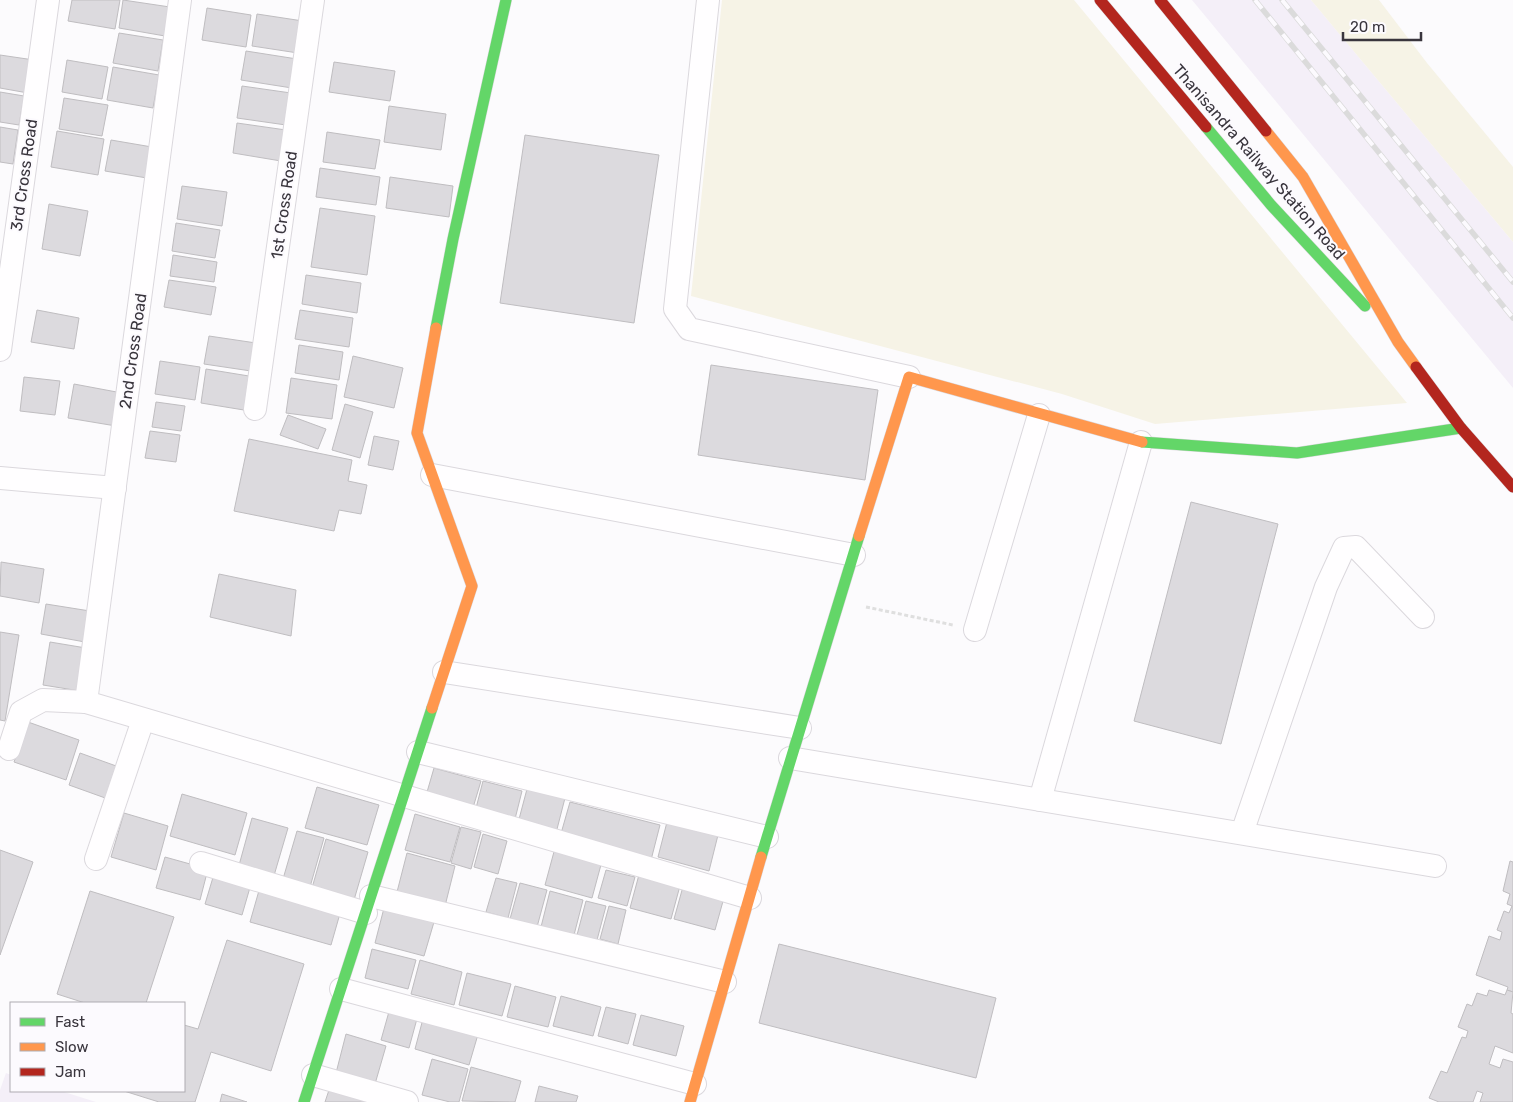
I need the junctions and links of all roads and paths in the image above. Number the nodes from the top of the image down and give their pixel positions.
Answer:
1 (48, 0) edge
2 (180, 0) edge
3 (313, 0) edge
4 (506, 0) edge
5 (708, 0) edge
6 (1100, 0) edge
7 (1160, 0) edge
8 (1398, 342) junction
9 (0, 350) edge
10 (909, 377) junction
11 (255, 409) dead end
12 (1038, 415) junction
13 (1462, 428) junction
14 (1141, 442) junction
15 (432, 474) junction
16 (0, 478) edge
17 (1513, 487) edge
18 (115, 488) junction
19 (854, 554) junction
20 (839, 602) junction
21 (1422, 617) dead end
22 (975, 630) joint
23 (444, 672) junction
24 (86, 702) junction
25 (143, 720) junction
26 (800, 728) junction
27 (9, 749) dead end
28 (418, 752) junction
29 (790, 758) junction
30 (403, 797) junction
31 (1040, 800) junction
32 (1242, 833) junction
33 (768, 837) junction
34 (96, 859) dead end
35 (201, 863) dead end
36 (1435, 866) dead end
37 (750, 898) junction
38 (368, 905) junction
39 (725, 982) junction
40 (341, 989) junction
41 (312, 1075) junction
42 (693, 1093) edge
43 (304, 1102) edge
44 (407, 1102) edge

1 - 9 street, 3rd Cross Road
2 - 18 street, 2nd Cross Road
3 - 11 street, 1st Cross Road
4 - 15 street
5 - 10 street
6 - 8 street, Thanisandra Railway Station Road
7 - 8 street, Thanisandra Railway Station Road
8 - 13 street, Thanisandra Railway Station Road
10 - 12 street
10 - 19 street
12 - 14 street
12 - 22 street
13 - 14 street
13 - 17 street, Thanisandra Railway Station Road
14 - 31 street
15 - 19 street
15 - 23 street
16 - 18 street
18 - 24 street, 2nd Cross Road
19 - 20 street
20 - 22 path
20 - 26 street
21 - 32 street
23 - 26 street
23 - 28 street
24 - 25 street
24 - 27 street
25 - 30 street
25 - 34 street
26 - 29 street
28 - 30 street
28 - 33 street
29 - 31 street
29 - 33 street
30 - 37 street
30 - 38 street
31 - 32 street
32 - 36 street
33 - 37 street
35 - 38 street
37 - 39 street
38 - 39 street
38 - 40 street
39 - 42 street
40 - 41 street
40 - 42 street
41 - 43 street
41 - 44 street

